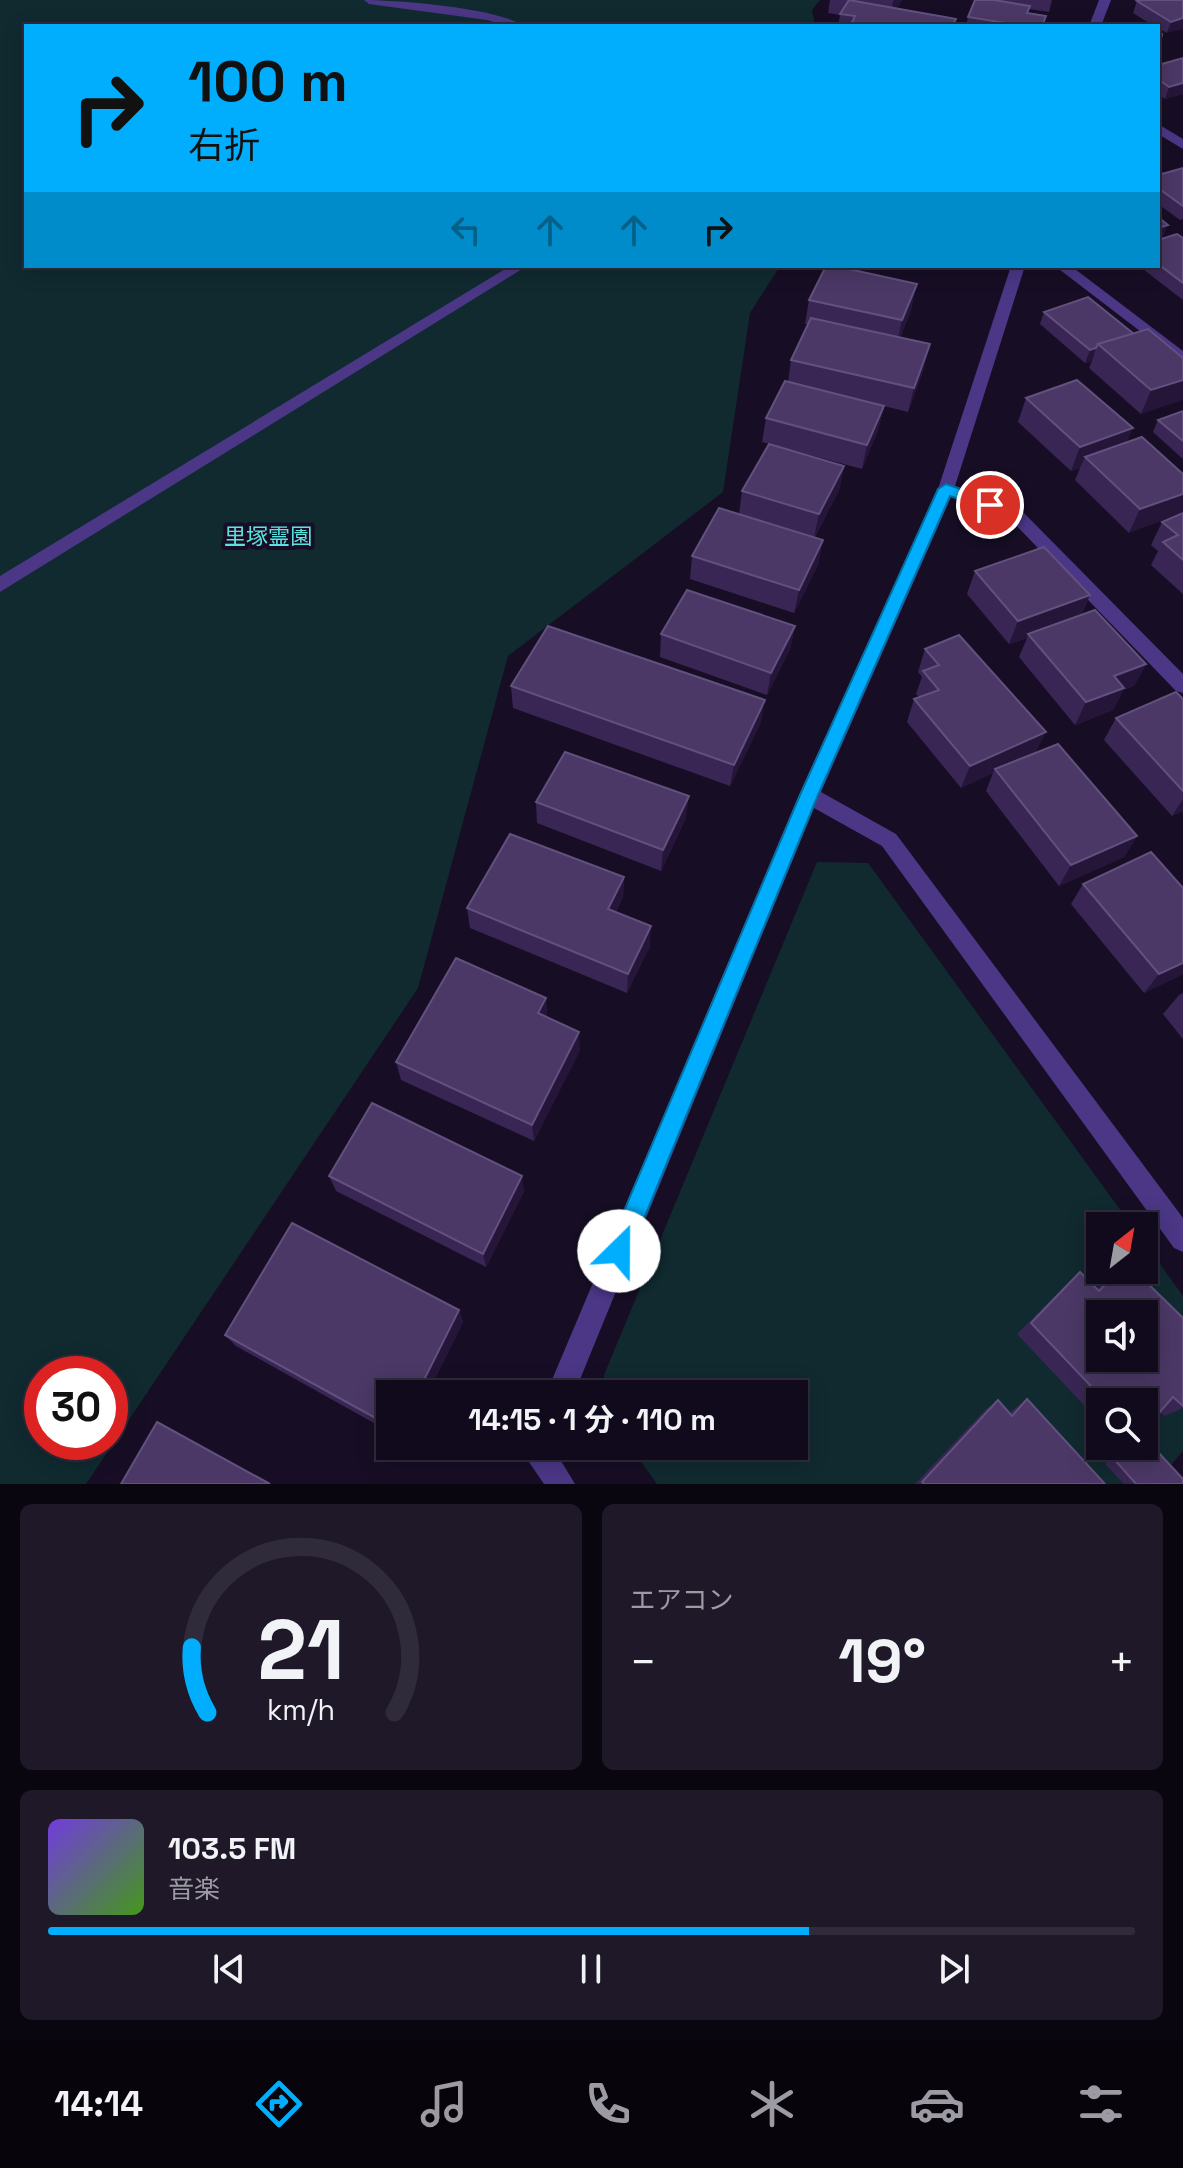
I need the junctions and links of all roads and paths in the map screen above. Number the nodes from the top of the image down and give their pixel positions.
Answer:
1 (366, 0) edge
2 (1105, 0) edge
3 (511, 24) edge
4 (1096, 24) edge
5 (1160, 129) edge
6 (1183, 145) edge
7 (517, 268) edge
8 (1017, 268) edge
9 (1065, 268) edge
10 (1183, 359) edge
11 (946, 489) junction
12 (0, 585) edge
13 (1183, 686) edge
14 (809, 795) junction
15 (1183, 1239) edge
16 (566, 1380) edge
17 (545, 1460) edge
18 (561, 1484) edge

1 - 3 street
2 - 4 street
5 - 6 street
7 - 12 street
8 - 11 street
9 - 10 street
11 - 13 street
11 - 14 street
14 - 15 street
14 - 16 street
17 - 18 street

